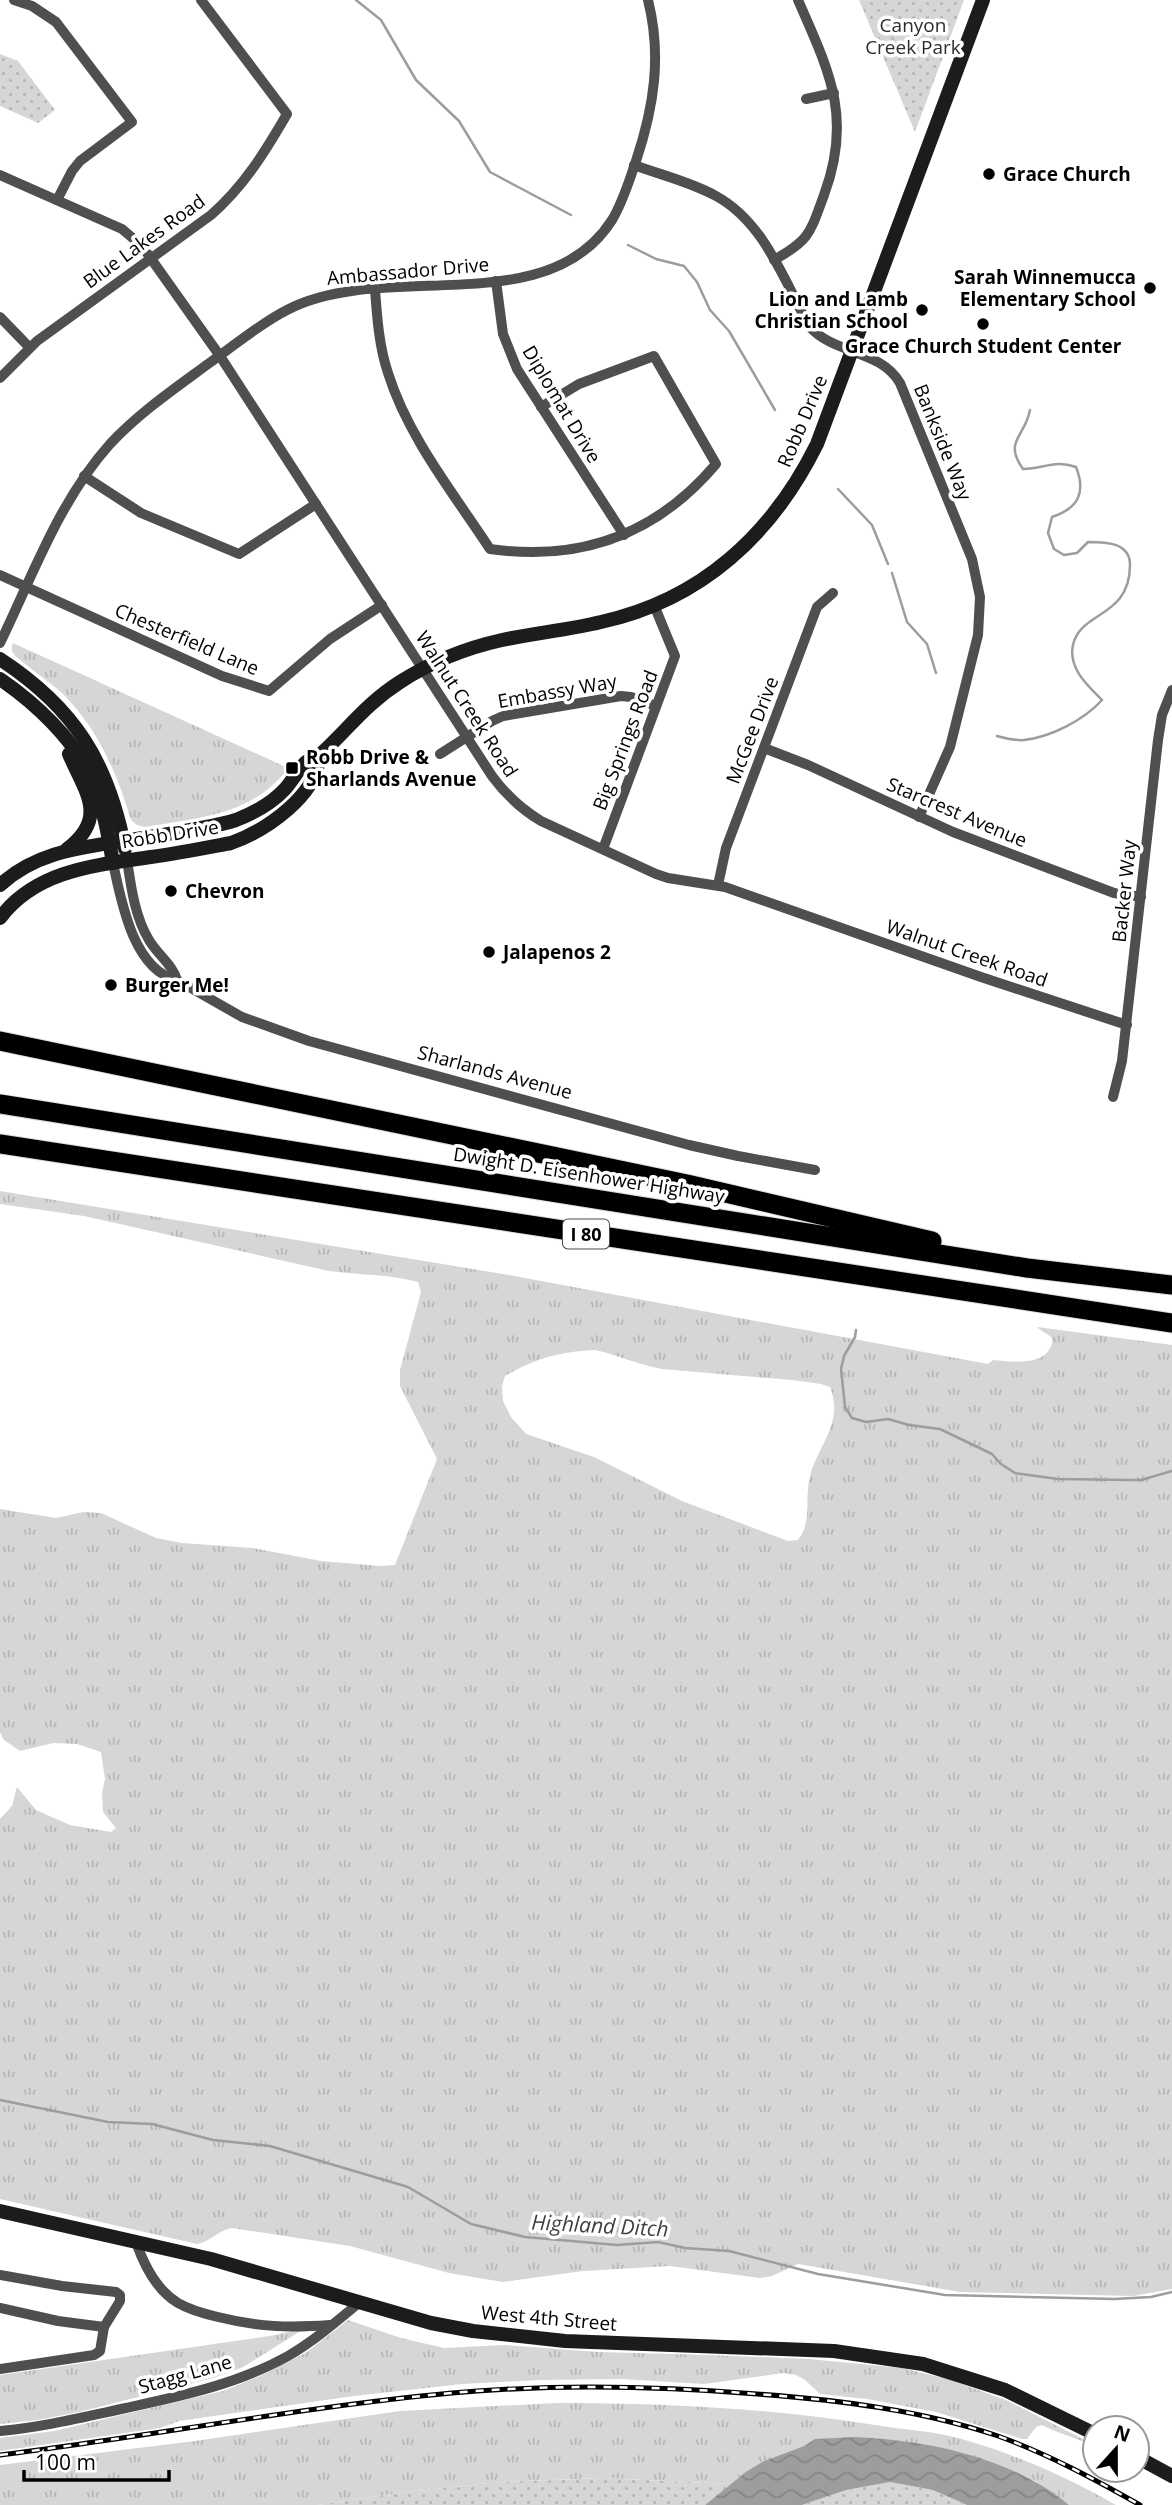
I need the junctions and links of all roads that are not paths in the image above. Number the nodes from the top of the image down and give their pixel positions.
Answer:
1 (14, 0) edge
2 (201, 0) edge
3 (648, 0) edge
4 (798, 0) edge
5 (984, 0) edge
6 (834, 93) junction
7 (806, 99) dead end
8 (634, 166) junction
9 (0, 174) edge
10 (57, 200) junction
11 (151, 258) junction
12 (774, 260) junction
13 (496, 281) junction
14 (375, 289) junction
15 (0, 317) edge
16 (29, 347) junction
17 (852, 351) junction
18 (220, 356) junction
19 (0, 378) edge
20 (541, 407) junction
21 (84, 476) junction
22 (316, 504) junction
23 (624, 535) junction
24 (0, 575) edge
25 (27, 587) junction
26 (833, 593) dead end
27 (382, 605) junction
28 (654, 606) junction
29 (0, 643) edge
30 (0, 659) edge
31 (423, 669) junction
32 (0, 678) edge
33 (1172, 690) edge
34 (656, 706) junction
35 (60, 733) junction
36 (467, 736) junction
37 (764, 748) junction
38 (440, 754) dead end
39 (319, 755) junction
40 (919, 817) junction
41 (116, 842) junction
42 (603, 849) junction
43 (65, 850) junction
44 (120, 862) junction
45 (0, 885) edge
46 (718, 885) junction
47 (1141, 897) junction
48 (0, 918) edge
49 (1127, 1025) junction
50 (0, 1029) edge
51 (0, 1041) edge
52 (49, 1051) junction
53 (1113, 1097) dead end
54 (0, 1104) edge
55 (0, 1144) edge
56 (815, 1170) dead end
57 (1027, 1268) junction
58 (1172, 1285) edge
59 (1172, 1322) edge
60 (0, 2211) edge
61 (136, 2242) junction
62 (0, 2275) edge
63 (360, 2302) junction
64 (0, 2308) edge
65 (332, 2325) junction
66 (104, 2327) junction
67 (0, 2370) edge
68 (1081, 2427) edge
69 (0, 2431) edge
70 (1151, 2465) edge
71 (1172, 2476) edge

1 - 10 street
2 - 11 street, Blue Lakes Road
3 - 8 street, Ambassador Drive
4 - 6 street
5 - 17 main road, Robb Drive
6 - 7 street
6 - 12 street
8 - 12 street, Bankside Way
8 - 13 street, Ambassador Drive
9 - 10 street, Walnut Creek Road
10 - 11 street, Walnut Creek Road
11 - 16 street, Blue Lakes Road
11 - 18 street, Walnut Creek Road
12 - 17 street, Bankside Way
13 - 14 street, Ambassador Drive
13 - 20 street, Diplomat Drive
14 - 18 street, Ambassador Drive
14 - 23 street
15 - 16 street
16 - 19 street, Blue Lakes Road
17 - 28 main road, Robb Drive
17 - 40 street, Bankside Way
18 - 21 street, Ambassador Drive
18 - 22 street, Walnut Creek Road
20 - 23 street, Diplomat Drive
20 - 23 street
21 - 22 street
21 - 25 street, Ambassador Drive
22 - 27 street, Walnut Creek Road
24 - 25 street, Chesterfield Lane
25 - 27 street, Chesterfield Lane
25 - 29 street, Ambassador Drive
26 - 37 street, McGee Drive
27 - 31 street, Walnut Creek Road
28 - 31 main road, Robb Drive
28 - 34 street, Big Springs Road
30 - 41 main road, Sharlands Avenue
31 - 36 street, Walnut Creek Road
31 - 39 main road, Robb Drive
32 - 35 main road, Sharlands Avenue
33 - 47 street, Backer Way
34 - 36 street, Embassy Way
34 - 42 street, Big Springs Road
35 - 41 main road, Sharlands Avenue
35 - 43 main road
36 - 38 street, Embassy Way
36 - 42 street, Walnut Creek Road
37 - 40 street, Starcrest Avenue
37 - 46 street, McGee Drive
39 - 41 main road, Robb Drive
39 - 44 main road, Robb Drive
40 - 47 street, Starcrest Avenue
41 - 43 main road, Robb Drive
41 - 44 main road, Sharlands Avenue
42 - 46 street, Walnut Creek Road
43 - 45 main road, Robb Drive
44 - 48 main road, Robb Drive
44 - 56 street, Sharlands Avenue
46 - 49 street, Walnut Creek Road
47 - 49 street, Backer Way
49 - 53 street, Backer Way
50 - 52 highway
51 - 52 highway
52 - 57 highway
54 - 57 highway, Dwight D. Eisenhower Highway / I 80
55 - 59 highway, I 80
57 - 58 highway, Dwight D. Eisenhower Highway / I 80
60 - 61 main road, West 4th Street
61 - 63 main road, West 4th Street
61 - 65 street
62 - 66 street
63 - 65 street, Stagg Lane
63 - 68 main road, West 4th Street
64 - 66 street
65 - 69 street, Stagg Lane
66 - 67 street
70 - 71 main road

